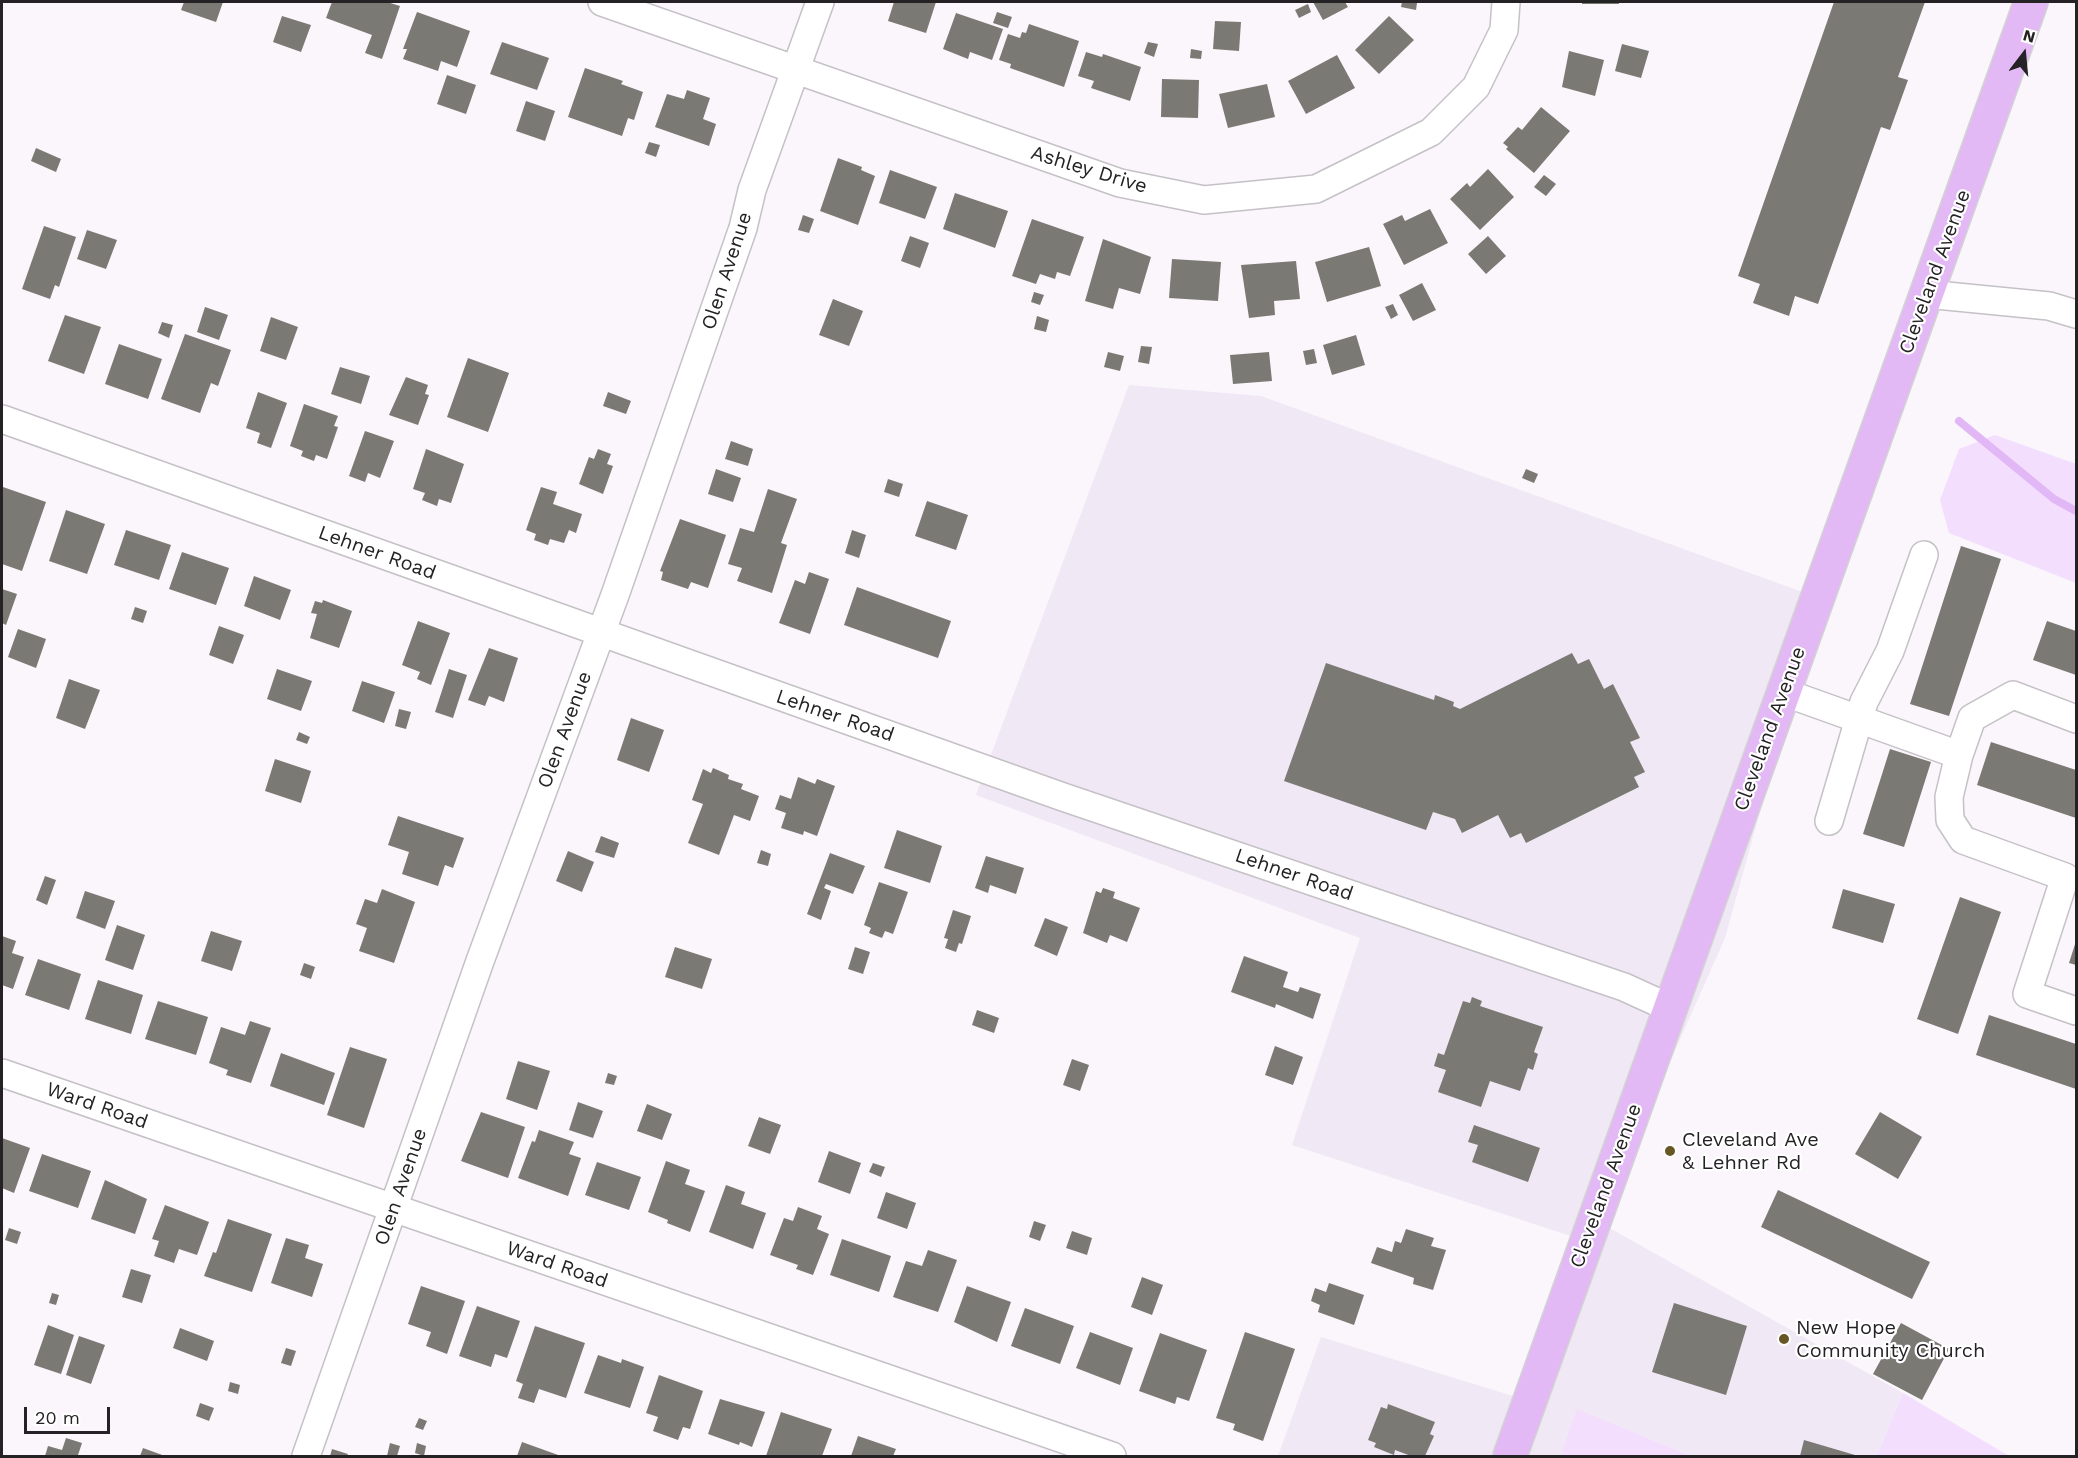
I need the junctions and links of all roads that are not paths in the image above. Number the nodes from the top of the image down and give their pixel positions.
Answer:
1 (602, 2) edge
2 (820, 2) edge
3 (1506, 2) edge
4 (2031, 2) edge
5 (796, 69) junction
6 (1926, 294) junction
7 (2076, 314) edge
8 (2, 419) edge
9 (1923, 555) dead end
10 (601, 633) junction
11 (1783, 692) junction
12 (1859, 719) junction
13 (2076, 719) edge
14 (1959, 755) junction
15 (1829, 820) dead end
16 (1670, 1008) junction
17 (2076, 1011) edge
18 (2, 1073) edge
19 (393, 1208) junction
20 (306, 1456) edge
21 (1112, 1456) edge
22 (1510, 1456) edge

1 - 5 street, Ashley Drive
2 - 5 street, Olen Avenue
3 - 5 street, Ashley Drive
4 - 6 main road, Cleveland Avenue
5 - 10 street, Olen Avenue
6 - 7 street
6 - 11 main road, Cleveland Avenue
8 - 10 street, Lehner Road
9 - 12 street
10 - 16 street, Lehner Road
10 - 19 street, Olen Avenue
11 - 12 street
11 - 16 main road, Cleveland Avenue
12 - 14 street
12 - 15 street
13 - 14 street
14 - 17 street
16 - 22 main road, Cleveland Avenue
18 - 19 street, Ward Road
19 - 20 street, Olen Avenue
19 - 21 street, Ward Road

